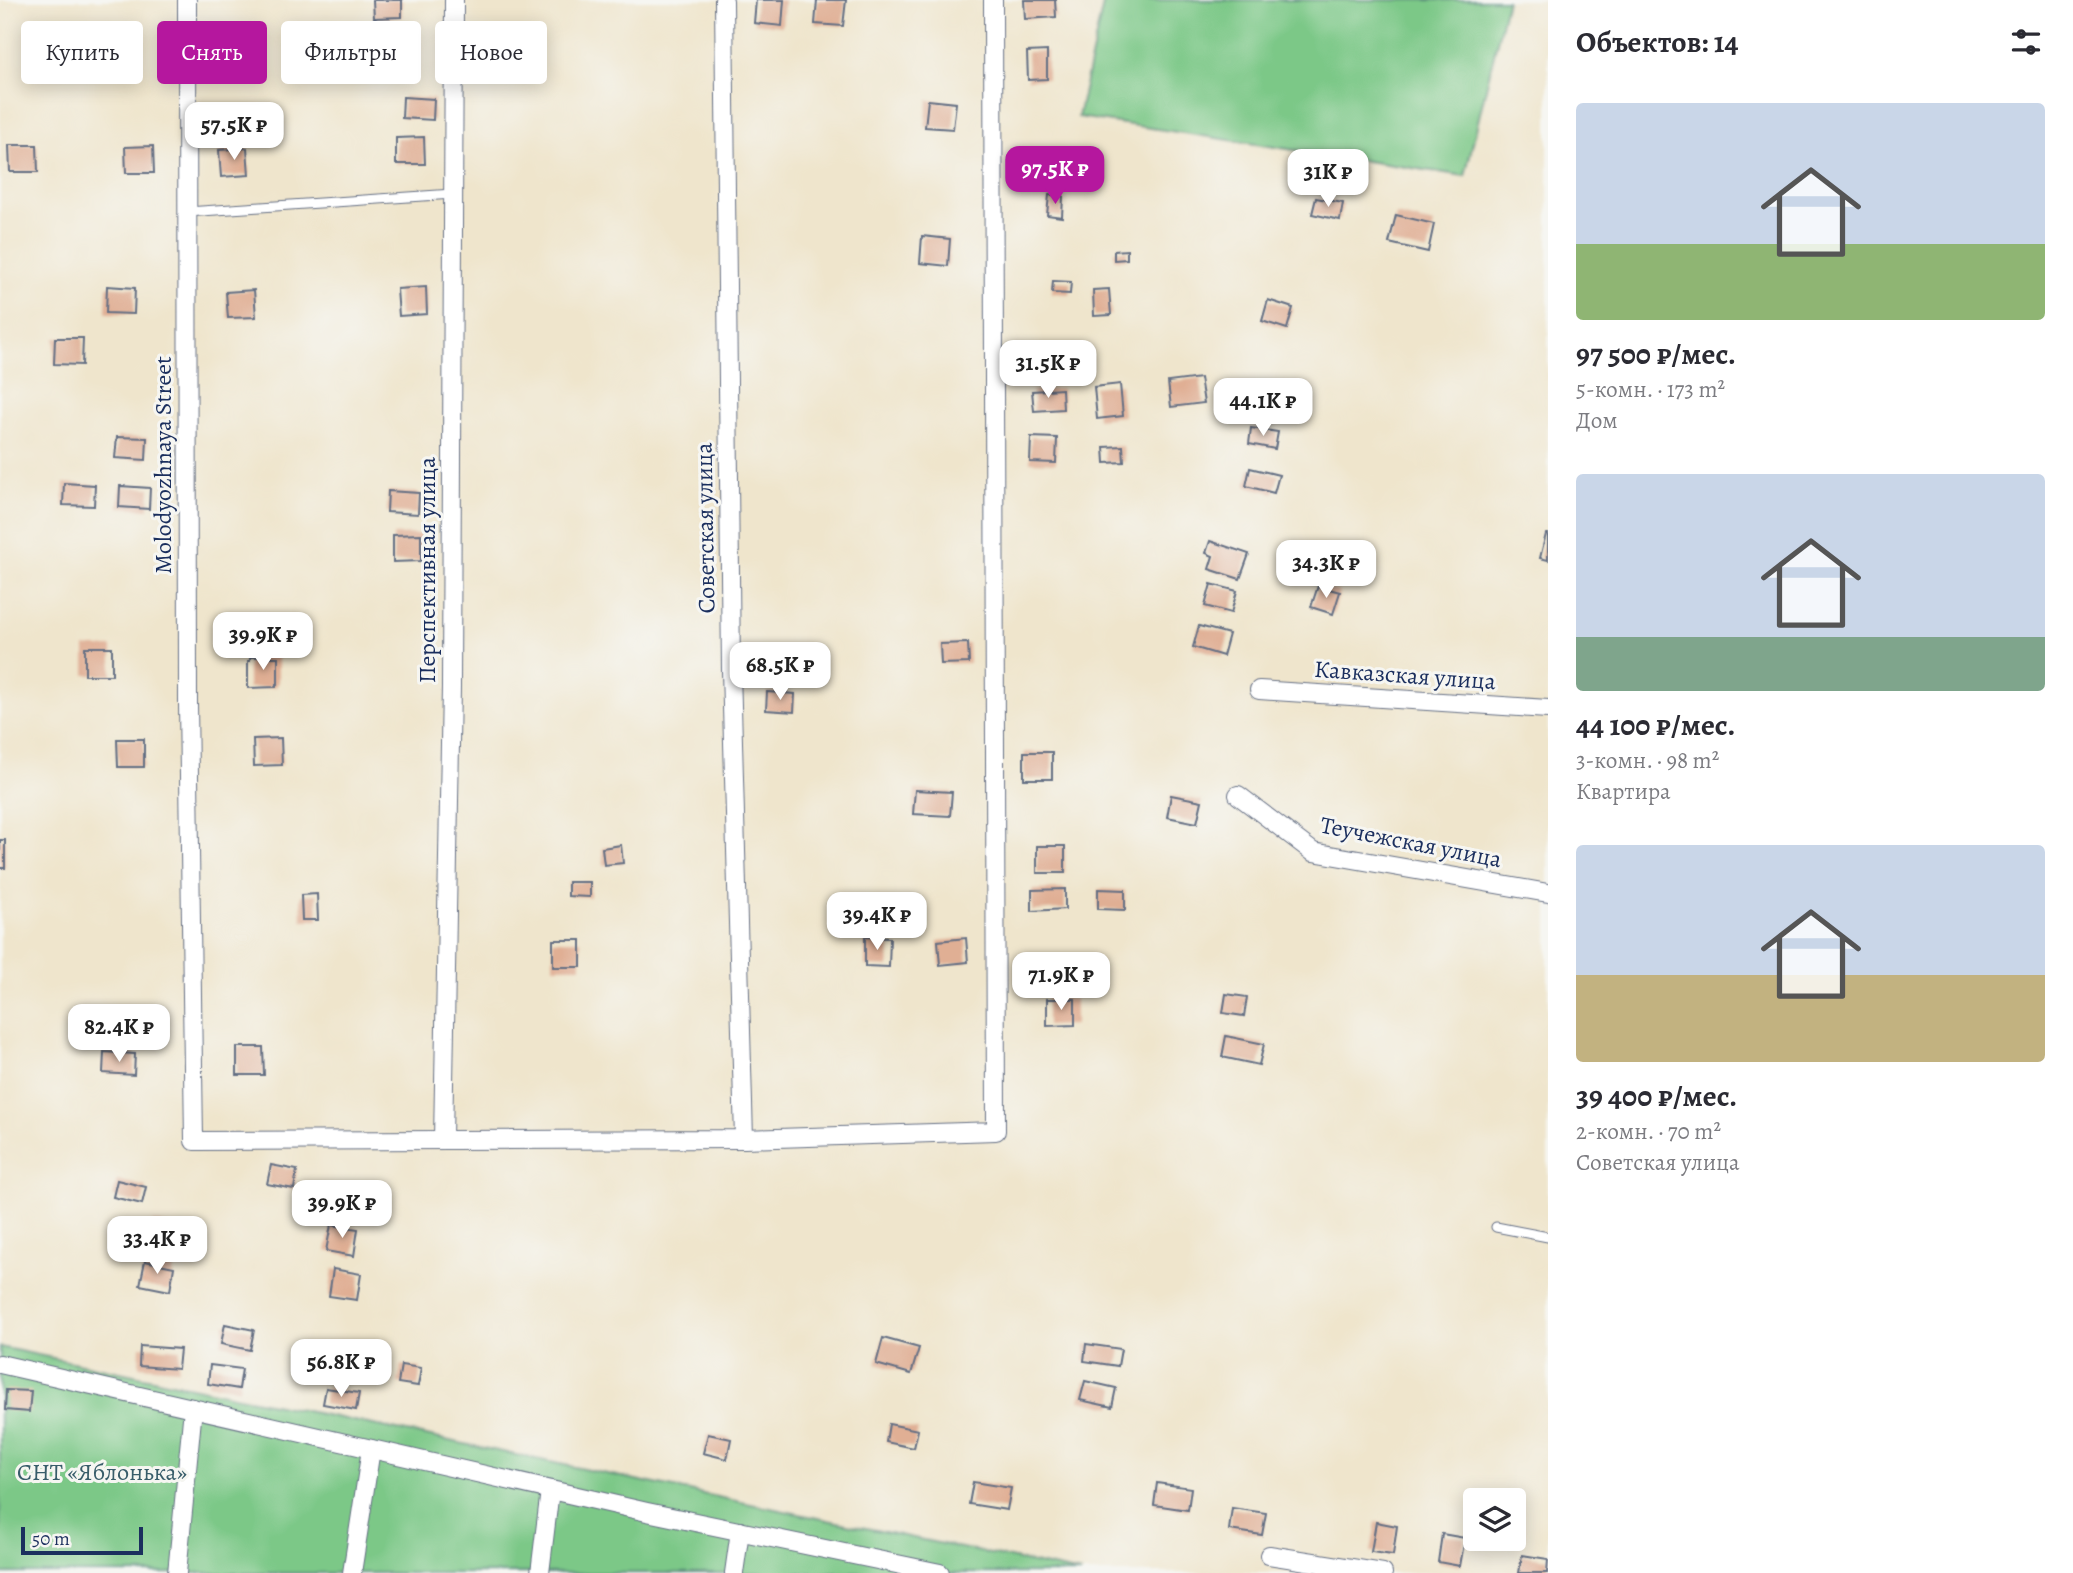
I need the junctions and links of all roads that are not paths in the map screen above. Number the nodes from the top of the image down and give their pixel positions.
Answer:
1 (187, 0) edge
2 (454, 0) edge
3 (724, 0) edge
4 (993, 0) edge
5 (453, 194) junction
6 (187, 212) junction
7 (1259, 690) dead end
8 (1548, 709) edge
9 (1238, 795) dead end
10 (1548, 893) edge
11 (744, 1139) junction
12 (443, 1140) junction
13 (1496, 1227) dead end
14 (1548, 1237) edge
15 (0, 1364) edge
16 (193, 1408) junction
17 (370, 1448) junction
18 (550, 1490) junction
19 (740, 1531) junction
20 (1269, 1555) dead end
21 (932, 1572) edge
22 (177, 1573) edge
23 (352, 1573) edge
24 (540, 1573) edge
25 (734, 1573) edge
26 (1383, 1573) edge

1 - 6 street, Molodyozhnaya Street
2 - 5 street, Перспективная улица
3 - 11 street, Советская улица
4 - 11 street
5 - 6 lane
5 - 12 street, Перспективная улица
6 - 12 street, Molodyozhnaya Street
7 - 8 street, Кавказская улица
9 - 10 street, Теучежская улица
11 - 12 street
13 - 14 lane
15 - 16 street
16 - 17 street
16 - 22 street
17 - 18 street
17 - 23 street
18 - 19 street
18 - 24 street
19 - 21 street
19 - 25 street
20 - 26 street

